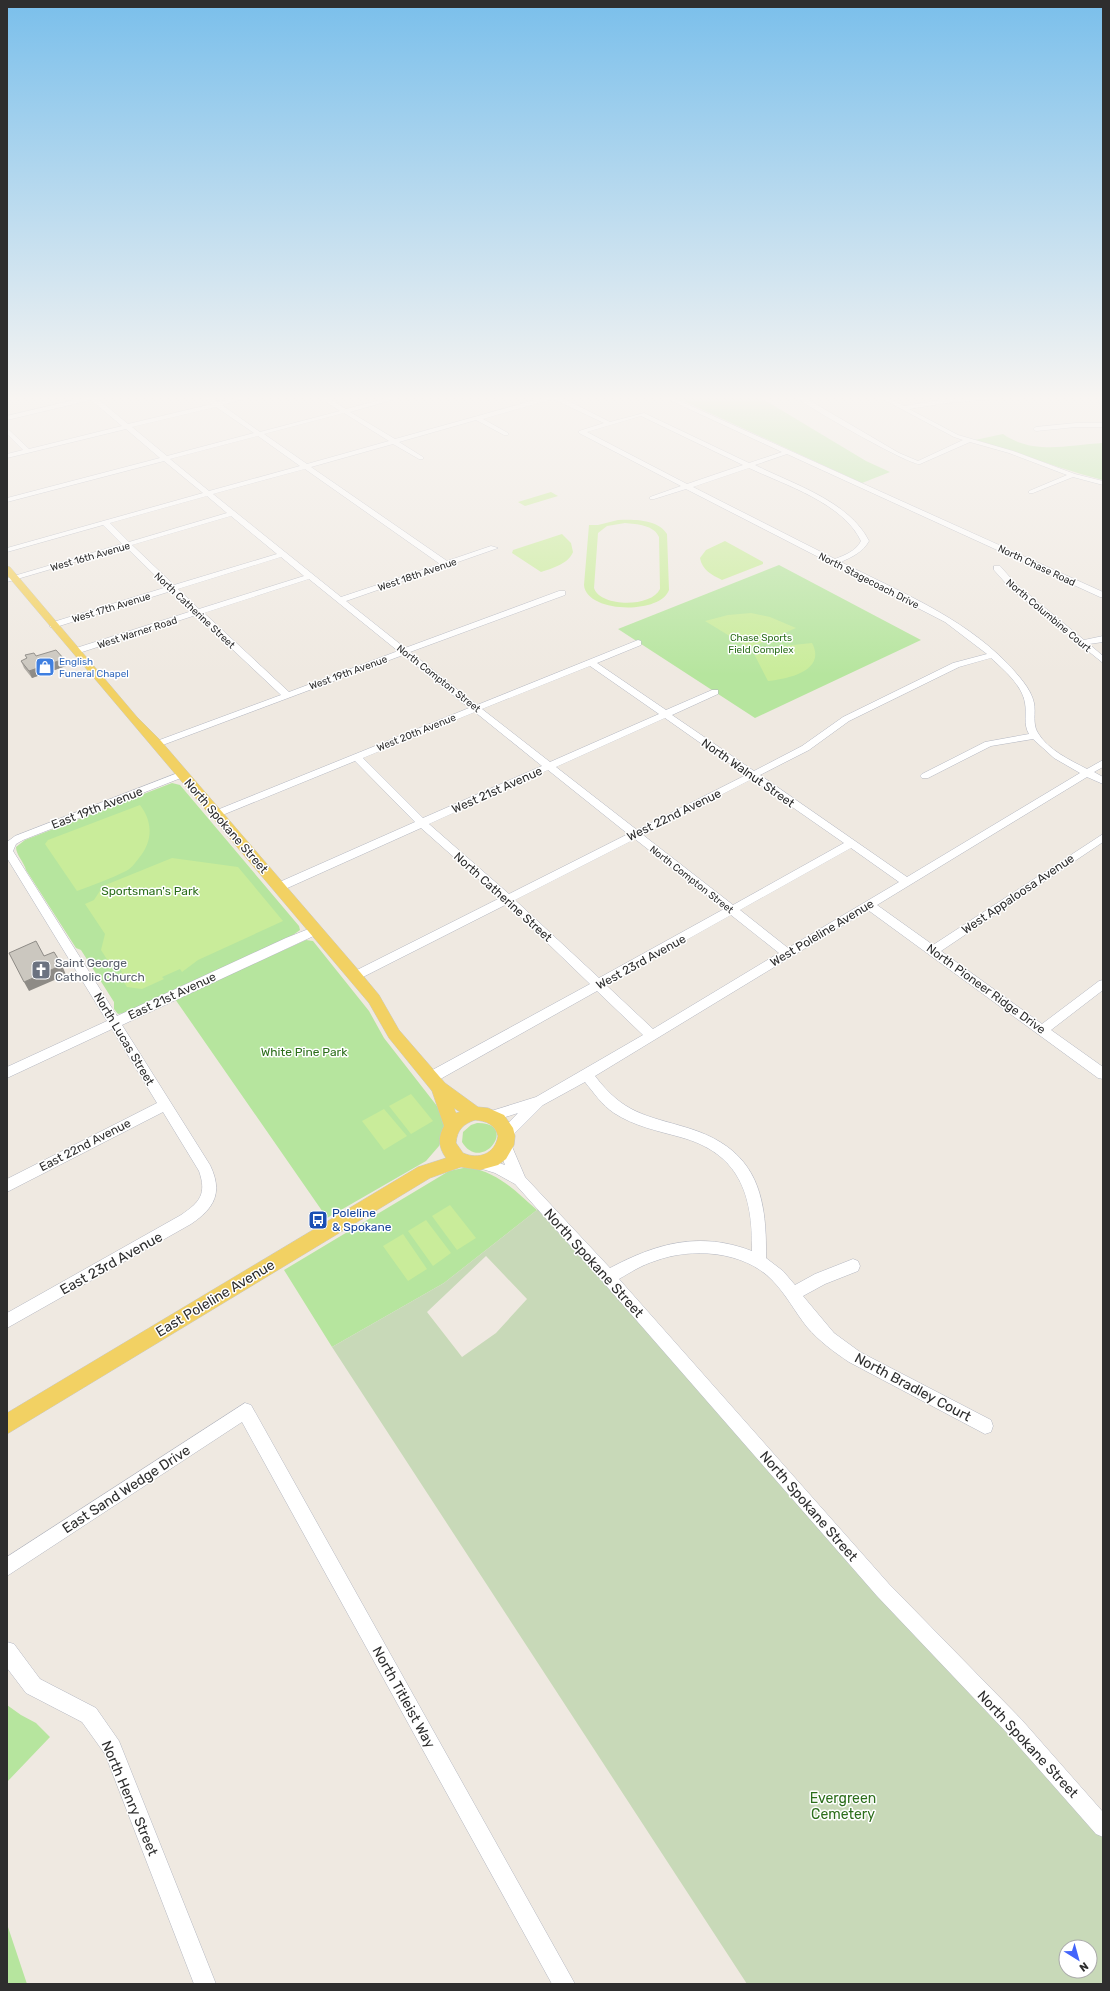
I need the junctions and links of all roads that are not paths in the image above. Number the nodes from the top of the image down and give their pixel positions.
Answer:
1 (49, 489) edge
2 (204, 489) edge
3 (224, 489) edge
4 (337, 489) edge
5 (679, 489) edge
6 (693, 489) edge
7 (798, 489) edge
8 (869, 489) edge
9 (1039, 489) edge
10 (1031, 492) dead end
11 (209, 493) junction
12 (652, 498) dead end
13 (7, 500) edge
14 (234, 513) junction
15 (105, 523) junction
16 (127, 545) junction
17 (494, 548) dead end
18 (7, 550) edge
19 (284, 554) junction
20 (835, 562) junction
21 (446, 564) junction
22 (997, 568) dead end
23 (10, 576) edge
24 (311, 576) junction
25 (172, 588) junction
26 (562, 593) dead end
27 (1103, 595) edge
28 (341, 600) junction
29 (198, 612) junction
30 (53, 625) junction
31 (1103, 640) edge
32 (638, 642) dead end
33 (1083, 643) junction
34 (76, 651) junction
35 (404, 651) junction
36 (992, 655) junction
37 (1103, 660) edge
38 (590, 662) junction
39 (714, 692) dead end
40 (287, 695) junction
41 (476, 708) junction
42 (665, 714) junction
43 (1034, 736) junction
44 (157, 744) junction
45 (356, 757) junction
46 (1103, 763) edge
47 (550, 766) junction
48 (1088, 773) junction
49 (183, 774) junction
50 (752, 776) junction
51 (925, 776) dead end
52 (1103, 781) edge
53 (216, 814) junction
54 (422, 823) junction
55 (634, 834) junction
56 (1103, 837) edge
57 (9, 842) edge
58 (850, 844) junction
59 (907, 882) junction
60 (279, 887) junction
61 (508, 899) junction
62 (869, 905) junction
63 (732, 910) junction
64 (316, 930) junction
65 (933, 951) junction
66 (788, 954) junction
67 (355, 976) junction
68 (1103, 984) edge
69 (598, 985) junction
70 (114, 1023) junction
71 (1043, 1030) junction
72 (652, 1036) junction
73 (7, 1072) edge
74 (1103, 1074) edge
75 (587, 1075) junction
76 (434, 1083) junction
77 (540, 1101) junction
78 (164, 1105) junction
79 (474, 1113) junction
80 (493, 1116) junction
81 (449, 1132) junction
82 (506, 1139) junction
83 (461, 1160) junction
84 (481, 1163) junction
85 (424, 1172) junction
86 (520, 1181) junction
87 (7, 1186) edge
88 (209, 1198) joint
89 (759, 1259) junction
90 (853, 1266) dead end
91 (608, 1277) junction
92 (793, 1294) junction
93 (7, 1321) edge
94 (245, 1411) joint
95 (7, 1424) edge
96 (985, 1426) dead end
97 (7, 1567) edge
98 (7, 1651) edge
99 (1103, 1826) edge
100 (205, 1984) edge
101 (564, 1984) edge

1 - 13 street
2 - 11 street, North Compton Street
3 - 11 street
4 - 21 street
5 - 12 street
6 - 20 street, North Stagecoach Drive
7 - 20 street
8 - 27 street, North Chase Road
9 - 10 street
11 - 14 street, North Compton Street
11 - 15 street
14 - 16 street, West 16th Avenue
14 - 19 street, North Compton Street
15 - 16 street, North Catherine Street
15 - 18 street
16 - 23 street, West 16th Avenue
16 - 25 street, North Catherine Street
17 - 21 street, West 18th Avenue
19 - 24 street, North Compton Street
19 - 25 street, West 17th Avenue
20 - 36 street, North Stagecoach Drive
21 - 28 street, West 18th Avenue
22 - 33 street, North Columbine Court
23 - 30 main road, North Spokane Street
24 - 28 street, North Compton Street
24 - 29 street, West Warner Road
25 - 29 street, North Catherine Street
25 - 30 street, West 17th Avenue
26 - 35 street, West 19th Avenue
28 - 35 street, North Compton Street
29 - 34 street, West Warner Road
29 - 40 street, North Catherine Street
30 - 34 main road, North Spokane Street
31 - 33 street
32 - 38 street, West 20th Avenue
33 - 37 street, North Columbine Court
34 - 44 main road, North Spokane Street
35 - 40 street, West 19th Avenue
35 - 41 street, North Compton Street
36 - 43 street, North Stagecoach Drive
36 - 50 street, West 22nd Avenue
38 - 41 street, West 20th Avenue
38 - 42 street, North Walnut Street
39 - 42 street, West 21st Avenue
40 - 44 street, West 19th Avenue
41 - 45 street, West 20th Avenue
41 - 47 street, North Compton Street
42 - 47 street, West 21st Avenue
42 - 50 street, North Walnut Street
43 - 48 street
43 - 51 street
44 - 49 main road, North Spokane Street
45 - 53 street, West 20th Avenue
45 - 54 street, North Catherine Street
46 - 48 street, West Poleline Avenue
47 - 54 street, West 21st Avenue
47 - 55 street, North Compton Street
48 - 52 street
48 - 59 street, West Poleline Avenue
49 - 53 main road, North Spokane Street
49 - 57 street, East 19th Avenue
50 - 55 street, West 22nd Avenue
50 - 58 street, North Walnut Street
53 - 60 main road, North Spokane Street
54 - 60 street, West 21st Avenue
54 - 61 street, North Catherine Street
55 - 61 street, West 22nd Avenue
55 - 63 street, North Compton Street
56 - 65 street, West Appaloosa Avenue
57 - 70 street, North Lucas Street
58 - 59 street, North Walnut Street
58 - 63 street, West 23rd Avenue
59 - 62 street, West Poleline Avenue
60 - 64 main road, North Spokane Street
61 - 67 street, West 22nd Avenue
61 - 69 street, North Catherine Street
62 - 65 street, North Pioneer Ridge Drive
62 - 66 street, West Poleline Avenue
63 - 66 street, North Compton Street
63 - 69 street, West 23rd Avenue
64 - 67 main road, North Spokane Street
64 - 70 street, East 21st Avenue
65 - 71 street, North Pioneer Ridge Drive
66 - 72 street, West Poleline Avenue
67 - 76 main road, North Spokane Street
68 - 71 street
69 - 72 street, North Catherine Street
69 - 76 street, West 23rd Avenue
70 - 73 street, East 21st Avenue
70 - 78 street, North Lucas Street
71 - 74 street, North Pioneer Ridge Drive
72 - 75 street, West Poleline Avenue
75 - 77 street, West Poleline Avenue
75 - 89 street
76 - 79 main road, North Spokane Street
76 - 81 main road, North Spokane Street
77 - 80 street, West Poleline Avenue
77 - 82 street, West Poleline Avenue
78 - 87 street, East 22nd Avenue
78 - 88 street, North Lucas Street
79 - 80 main road
79 - 81 main road
80 - 82 main road
81 - 83 main road
81 - 85 main road, East Poleline Avenue
82 - 84 main road
82 - 86 street, North Spokane Street
83 - 84 main road
83 - 85 main road, East Poleline Avenue
84 - 86 street, North Spokane Street
85 - 95 main road, East Poleline Avenue
86 - 91 street, North Spokane Street
88 - 93 street, East 23rd Avenue
89 - 91 street
89 - 92 street, North Bradley Court
90 - 92 street
91 - 99 street, North Spokane Street
92 - 96 street, North Bradley Court
94 - 97 street, East Sand Wedge Drive
94 - 101 street, North Titleist Way
98 - 100 street, North Henry Street

